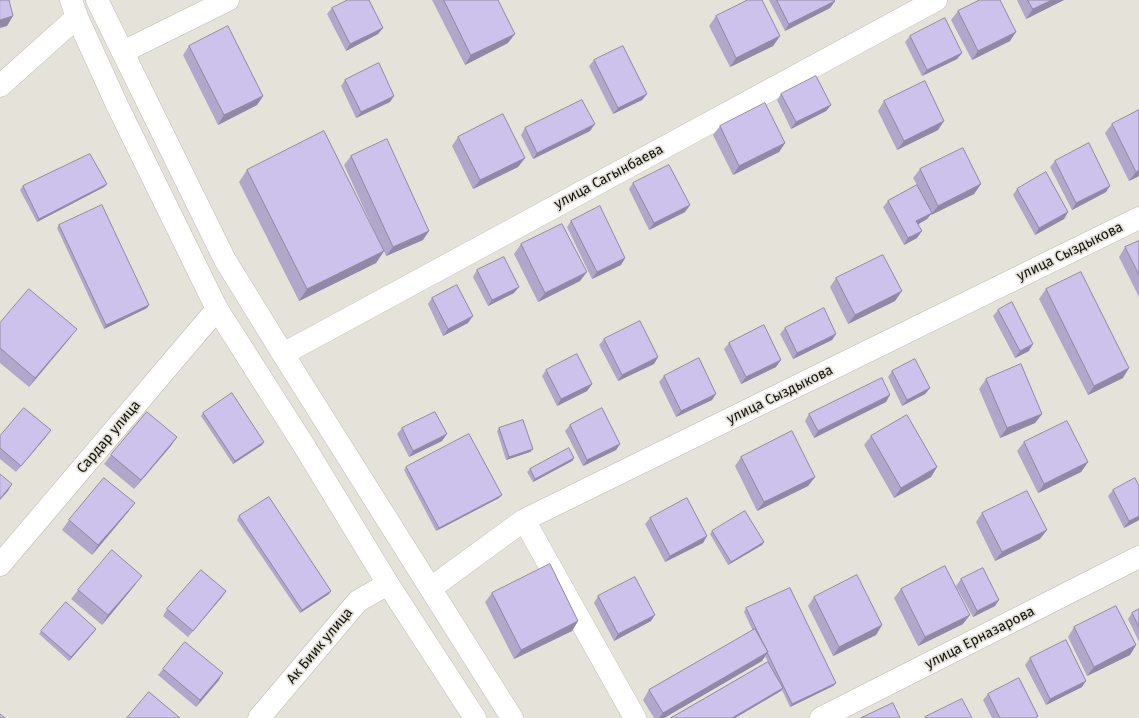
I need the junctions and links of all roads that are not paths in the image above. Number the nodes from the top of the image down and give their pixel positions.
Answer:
1 (98, 0) edge
2 (228, 0) edge
3 (936, 0) edge
4 (74, 8) edge
5 (123, 52) junction
6 (0, 86) edge
7 (1139, 218) edge
8 (217, 309) junction
9 (283, 354) junction
10 (524, 520) junction
11 (1139, 557) edge
12 (0, 565) edge
13 (388, 584) junction
14 (431, 588) junction
15 (259, 718) edge
16 (474, 718) edge
17 (512, 718) edge
18 (635, 718) edge
19 (821, 718) edge

1 - 5 main road
2 - 5 main road
3 - 9 main road, улица Сагынбаева
4 - 6 main road
4 - 8 main road
5 - 9 main road
7 - 10 main road, улица Сыздыкова
8 - 12 main road, Сардар улица
8 - 13 main road
9 - 14 main road
10 - 14 main road, улица Сыздыкова
10 - 18 main road
11 - 19 main road, улица Ерназарова
13 - 15 main road, Ак Биик улица
13 - 16 main road
14 - 17 main road

